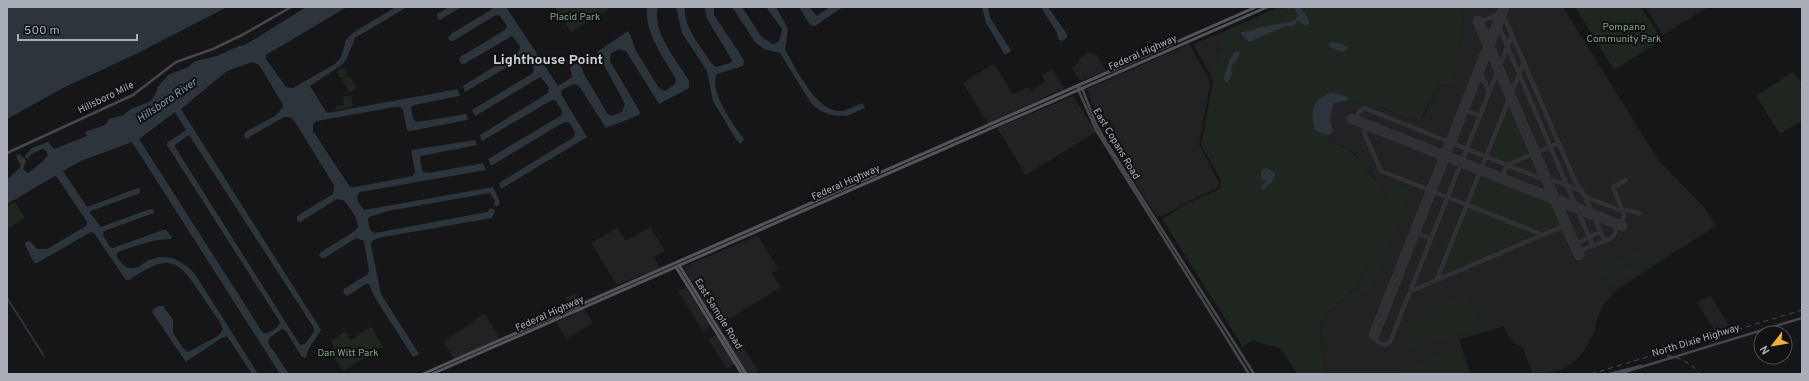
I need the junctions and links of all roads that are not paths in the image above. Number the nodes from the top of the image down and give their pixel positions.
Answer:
1 (291, 7) edge
2 (1256, 7) edge
3 (1267, 7) edge
4 (1235, 16) junction
5 (1227, 20) junction
6 (1232, 23) junction
7 (1214, 30) junction
8 (1131, 62) junction
9 (1125, 64) junction
10 (1127, 68) junction
11 (1118, 72) junction
12 (1080, 84) junction
13 (1083, 88) junction
14 (1078, 90) junction
15 (1091, 120) junction
16 (996, 121) junction
17 (988, 125) junction
18 (1097, 126) junction
19 (992, 127) junction
20 (983, 132) junction
21 (933, 151) junction
22 (7, 153) edge
23 (911, 159) junction
24 (906, 165) junction
25 (1125, 174) junction
26 (838, 191) junction
27 (828, 195) junction
28 (831, 199) junction
29 (822, 202) junction
30 (723, 241) junction
31 (717, 249) junction
32 (675, 263) junction
33 (677, 267) junction
34 (639, 279) junction
35 (633, 282) junction
36 (636, 285) junction
37 (628, 288) junction
38 (1802, 318) edge
39 (522, 332) junction
40 (485, 347) junction
41 (478, 350) junction
42 (482, 352) junction
43 (475, 355) junction
44 (1641, 366) junction
45 (441, 368) junction
46 (423, 374) edge
47 (433, 374) edge
48 (742, 374) edge
49 (746, 374) edge
50 (1249, 374) edge
51 (1254, 374) edge
52 (1609, 374) edge
53 (1618, 374) edge

1 - 22 main road, Hillsboro Mile
2 - 4 main road, Federal Highway
3 - 6 main road, Federal Highway
4 - 5 main road, Federal Highway
4 - 6 main road
5 - 7 main road
5 - 8 main road, Federal Highway
6 - 7 main road, Federal Highway
7 - 10 main road, Federal Highway
8 - 9 main road, Federal Highway
8 - 10 main road
9 - 11 main road
9 - 12 main road, Federal Highway
10 - 11 main road, Federal Highway
11 - 13 main road, Federal Highway
12 - 13 main road, East Copans Road
12 - 14 main road
12 - 16 main road, Federal Highway
13 - 14 main road, Federal Highway
13 - 18 main road, East Copans Road
14 - 15 main road, East Copans Road
14 - 19 main road, Federal Highway
15 - 18 main road
15 - 25 main road, East Copans Road
16 - 17 main road, Federal Highway
16 - 19 main road
17 - 20 main road
17 - 21 main road, Federal Highway
18 - 25 main road, East Copans Road
19 - 20 main road, Federal Highway
20 - 21 main road, Federal Highway
21 - 23 main road, Federal Highway
21 - 24 main road, Federal Highway
23 - 24 main road
23 - 26 main road, Federal Highway
24 - 28 main road, Federal Highway
25 - 50 main road, East Copans Road
25 - 51 main road, East Copans Road
26 - 27 main road, Federal Highway
26 - 28 main road
27 - 29 main road
27 - 30 main road, Federal Highway
28 - 29 main road, Federal Highway
29 - 31 main road, Federal Highway
30 - 31 main road
30 - 32 main road, Federal Highway
31 - 33 main road, Federal Highway
32 - 33 main road, East Sample Road
32 - 34 main road, Federal Highway
33 - 36 main road, Federal Highway
33 - 48 main road, East Sample Road
33 - 49 main road, East Sample Road
34 - 35 main road, Federal Highway
34 - 36 main road
35 - 37 main road
35 - 39 main road, Federal Highway
36 - 37 main road, Federal Highway
37 - 39 main road, Federal Highway
38 - 44 main road, North Dixie Highway
39 - 40 main road, Federal Highway
39 - 42 main road, Federal Highway
40 - 41 main road, Federal Highway
40 - 42 main road
41 - 43 main road
41 - 45 main road, Federal Highway
42 - 43 main road, Federal Highway
43 - 45 main road, Federal Highway
44 - 52 main road, North Dixie Highway
44 - 53 main road, North Dixie Highway
45 - 46 main road, Federal Highway
45 - 47 main road, Federal Highway

